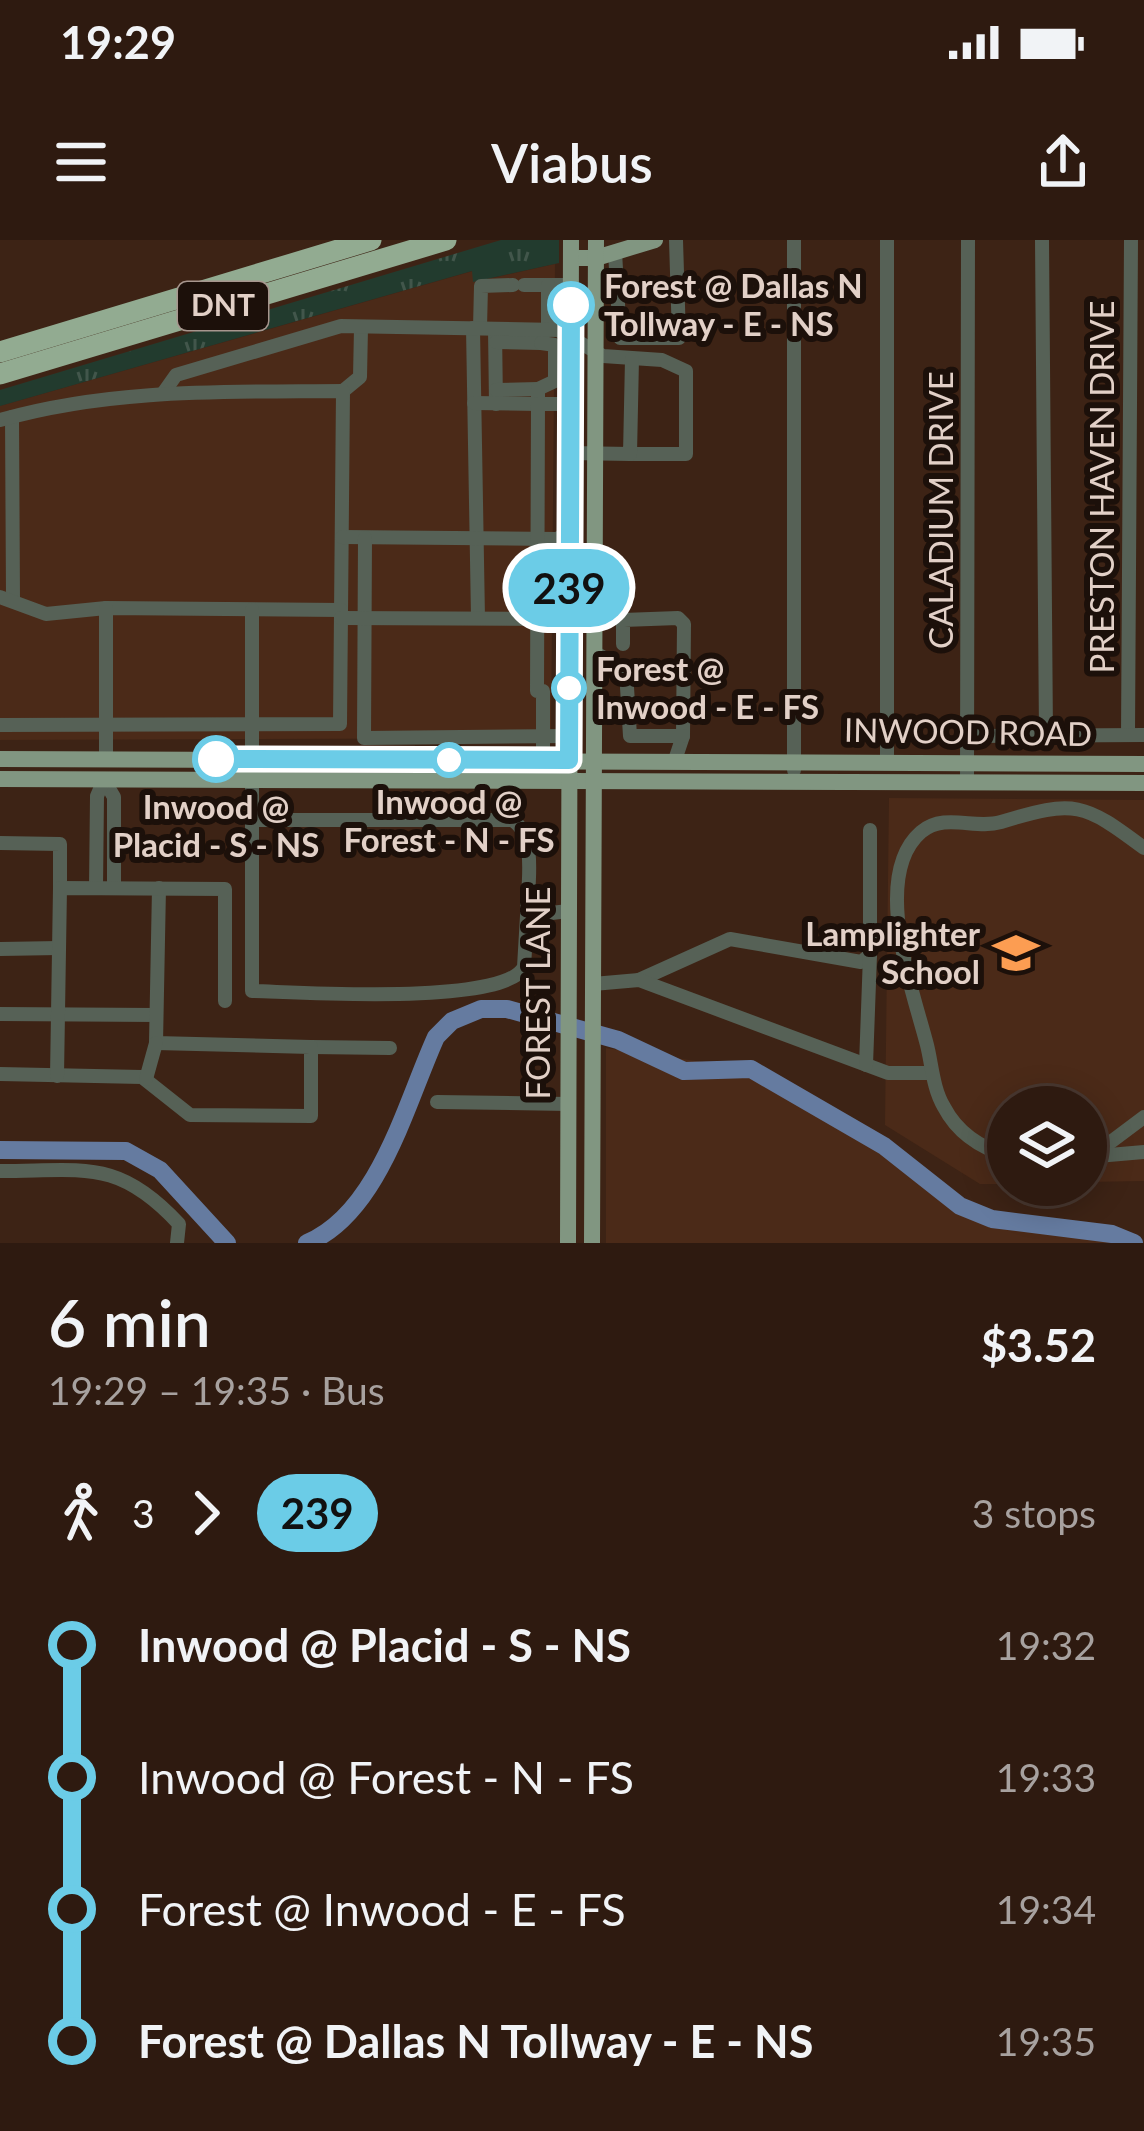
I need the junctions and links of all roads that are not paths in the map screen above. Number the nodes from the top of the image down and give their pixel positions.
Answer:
1 (371, 240) edge
2 (446, 240) edge
3 (656, 240) edge
4 (676, 240) edge
5 (794, 240) edge
6 (887, 240) edge
7 (968, 240) edge
8 (1042, 240) edge
9 (1131, 240) edge
10 (571, 249) edge
11 (596, 249) edge
12 (615, 252) junction
13 (548, 285) junction
14 (571, 285) junction
15 (571, 305) junction
16 (548, 306) junction
17 (362, 328) junction
18 (486, 332) junction
19 (543, 334) junction
20 (620, 338) junction
21 (571, 341) junction
22 (595, 344) junction
23 (0, 352) edge
24 (632, 358) junction
25 (0, 374) edge
26 (343, 391) junction
27 (164, 392) junction
28 (538, 396) junction
29 (496, 397) junction
30 (474, 404) junction
31 (570, 404) junction
32 (6, 418) edge
33 (571, 453) junction
34 (595, 454) junction
35 (630, 454) junction
36 (570, 532) junction
37 (595, 532) junction
38 (342, 537) junction
39 (365, 538) junction
40 (476, 538) junction
41 (538, 538) junction
42 (569, 587) junction
43 (7, 598) edge
44 (106, 608) junction
45 (594, 608) junction
46 (252, 610) junction
47 (341, 614) junction
48 (365, 618) junction
49 (478, 618) junction
50 (537, 619) junction
51 (569, 619) junction
52 (623, 620) junction
53 (623, 644) dead end
54 (594, 652) junction
55 (543, 691) junction
56 (569, 691) junction
57 (0, 724) edge
58 (106, 724) junction
59 (252, 724) junction
60 (1046, 735) junction
61 (1136, 735) edge
62 (488, 736) junction
63 (543, 736) junction
64 (569, 736) junction
65 (683, 736) junction
66 (967, 736) junction
67 (433, 737) junction
68 (364, 738) junction
69 (0, 759) edge
70 (106, 759) junction
71 (252, 759) junction
72 (364, 759) junction
73 (593, 759) junction
74 (433, 760) junction
75 (488, 760) junction
76 (543, 760) junction
77 (569, 760) junction
78 (675, 760) junction
79 (794, 761) junction
80 (887, 761) junction
81 (1144, 764) edge
82 (967, 771) junction
83 (0, 779) edge
84 (104, 780) junction
85 (252, 780) junction
86 (433, 781) junction
87 (593, 781) junction
88 (794, 781) junction
89 (570, 782) junction
90 (1144, 783) edge
91 (252, 820) junction
92 (870, 830) dead end
93 (0, 844) edge
94 (1144, 848) edge
95 (59, 888) junction
96 (96, 888) junction
97 (114, 888) junction
98 (159, 888) junction
99 (568, 911) junction
100 (534, 915) junction
101 (59, 948) junction
102 (0, 949) edge
103 (871, 955) junction
104 (639, 980) junction
105 (593, 985) junction
106 (225, 1000) dead end
107 (0, 1014) edge
108 (57, 1015) junction
109 (156, 1015) junction
110 (156, 1043) junction
111 (310, 1047) junction
112 (390, 1048) dead end
113 (866, 1065) junction
114 (932, 1073) junction
115 (0, 1075) edge
116 (56, 1076) junction
117 (146, 1079) junction
118 (437, 1102) dead end
119 (568, 1104) junction
120 (1144, 1117) edge
121 (1107, 1144) edge
122 (987, 1147) edge
123 (1144, 1152) edge
124 (1107, 1154) edge
125 (0, 1171) edge
126 (177, 1243) edge
127 (568, 1243) edge
128 (592, 1243) edge

1 - 23 highway, DNT
2 - 25 highway, DNT
3 - 12 main road
4 - 20 street
5 - 79 street
6 - 80 street
7 - 66 street, CALADIUM DRIVE
8 - 60 street
9 - 61 street, PRESTON HAVEN DRIVE
10 - 11 main road
10 - 14 main road, FOREST LANE
11 - 12 main road
11 - 22 main road, FOREST LANE
12 - 20 street
13 - 14 street
13 - 16 street
13 - 18 street
14 - 15 main road, FOREST LANE
15 - 16 street
15 - 21 main road, FOREST LANE
16 - 19 street
17 - 18 street
17 - 26 street
17 - 27 street
18 - 19 street
18 - 29 street
18 - 30 street
19 - 21 street
19 - 28 street
20 - 22 street
21 - 22 street
21 - 31 main road, FOREST LANE
22 - 24 street
22 - 34 main road, FOREST LANE
24 - 35 street
24 - 35 street
26 - 27 street
26 - 38 street
27 - 32 street
28 - 29 street
28 - 31 street
28 - 41 street
29 - 30 street
30 - 40 street
31 - 33 main road, FOREST LANE
32 - 43 street
33 - 34 street
33 - 36 main road, FOREST LANE
34 - 35 street
34 - 37 main road, FOREST LANE
36 - 37 main road
36 - 41 street
36 - 42 main road, FOREST LANE
37 - 45 main road, FOREST LANE
38 - 39 street
38 - 47 street
39 - 40 street
39 - 48 street
40 - 41 street
40 - 49 street
41 - 50 street
42 - 51 main road, FOREST LANE
42 - 54 main road
43 - 44 street
44 - 46 street
44 - 58 street
45 - 52 street
45 - 54 main road, FOREST LANE
46 - 47 street
46 - 59 street
47 - 48 street
47 - 59 street
48 - 49 street
48 - 68 street
49 - 50 street
50 - 51 street
50 - 55 street
51 - 56 main road, FOREST LANE
52 - 53 street
52 - 65 street
54 - 65 street
54 - 73 main road, FOREST LANE
55 - 56 street
55 - 63 street
56 - 64 main road, FOREST LANE
57 - 58 street
58 - 59 street
58 - 70 street
59 - 71 street
60 - 61 street
60 - 66 street
62 - 63 street
62 - 67 street
62 - 75 street
63 - 64 street
63 - 76 street
64 - 77 main road, FOREST LANE
65 - 78 street
66 - 82 street, CALADIUM DRIVE
67 - 68 street
67 - 74 street
68 - 72 street
69 - 70 main road, INWOOD ROAD
70 - 71 main road, INWOOD ROAD
70 - 84 main road
71 - 72 main road, INWOOD ROAD
71 - 85 main road
72 - 74 main road, INWOOD ROAD
73 - 77 main road, INWOOD ROAD
73 - 78 main road, INWOOD ROAD
73 - 87 main road, FOREST LANE
74 - 75 main road, INWOOD ROAD
74 - 86 main road
75 - 76 main road, INWOOD ROAD
76 - 77 main road, INWOOD ROAD
77 - 89 main road, FOREST LANE
78 - 79 main road, INWOOD ROAD
79 - 80 main road, INWOOD ROAD
79 - 88 street
80 - 82 main road, INWOOD ROAD
81 - 82 main road, INWOOD ROAD
82 - 88 main road, INWOOD ROAD
82 - 90 main road, INWOOD ROAD
83 - 84 main road, INWOOD ROAD
84 - 85 main road, INWOOD ROAD
84 - 96 street
84 - 97 street
85 - 86 main road, INWOOD ROAD
85 - 91 street
86 - 89 main road, INWOOD ROAD
87 - 88 main road, INWOOD ROAD
87 - 89 main road, INWOOD ROAD
87 - 105 main road, FOREST LANE
89 - 99 main road, FOREST LANE
91 - 100 street
91 - 100 street
92 - 103 street
93 - 95 street
94 - 114 street
95 - 96 street
95 - 101 street
96 - 97 street
97 - 98 street
98 - 106 street
98 - 109 street
99 - 100 street
99 - 119 main road, FOREST LANE
101 - 102 street
101 - 108 street
103 - 104 street
103 - 113 street
104 - 105 street
104 - 113 street
105 - 128 main road, FOREST LANE
107 - 108 street
108 - 109 street
108 - 116 street
109 - 110 street
110 - 111 street
110 - 117 street
111 - 112 street
111 - 117 street
113 - 114 street
114 - 122 street
115 - 116 street
116 - 117 street
118 - 119 street
119 - 127 main road, FOREST LANE
120 - 121 street
123 - 124 street
125 - 126 street

